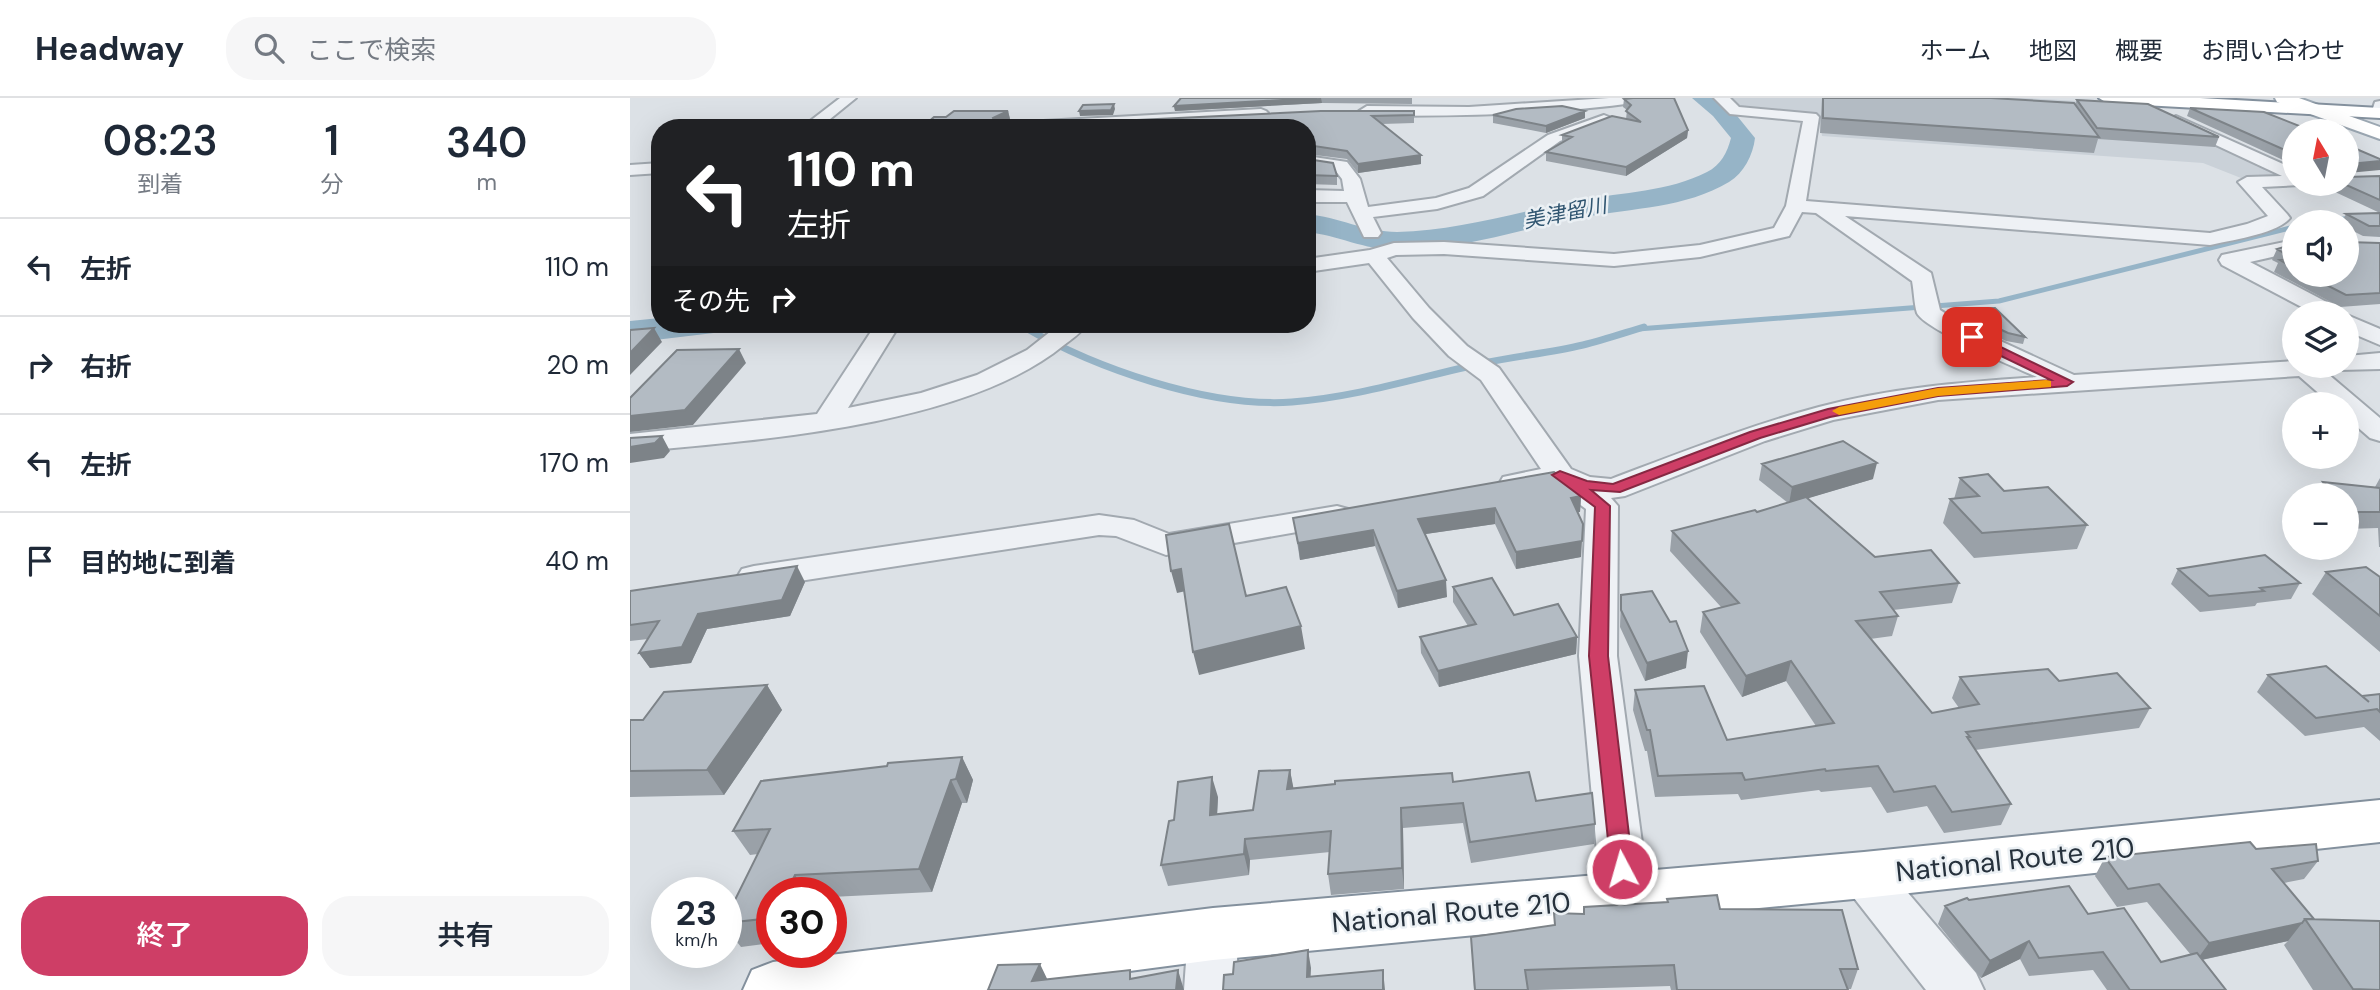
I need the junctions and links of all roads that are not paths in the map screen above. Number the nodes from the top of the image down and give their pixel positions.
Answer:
1 (849, 98) edge
2 (1239, 98) edge
3 (1458, 98) edge
4 (1721, 98) edge
5 (2107, 98) edge
6 (2283, 98) edge
7 (1636, 99) edge
8 (2133, 100) edge
9 (2313, 109) junction
10 (2380, 109) edge
11 (1349, 111) edge
12 (1469, 112) junction
13 (1271, 113) edge
14 (821, 119) edge
15 (1238, 119) edge
16 (1249, 119) edge
17 (2380, 133) edge
18 (1316, 162) edge
19 (651, 169) edge
20 (2282, 169) edge
21 (630, 170) edge
22 (2282, 181) edge
23 (1316, 201) edge
24 (1796, 206) junction
25 (1822, 209) junction
26 (1367, 228) junction
27 (2282, 249) edge
28 (1316, 260) edge
29 (2307, 301) edge
30 (2359, 328) edge
31 (882, 333) edge
32 (1062, 337) edge
33 (2380, 338) edge
34 (2380, 361) edge
35 (2359, 363) edge
36 (2282, 369) edge
37 (2328, 378) edge
38 (2067, 382) junction
39 (827, 420) junction
40 (2380, 432) edge
41 (630, 443) edge
42 (1560, 475) junction
43 (1479, 490) edge
44 (1362, 511) edge
45 (724, 581) edge
46 (2380, 821) edge
47 (1864, 875) junction
48 (1625, 895) junction
49 (1213, 934) junction
50 (773, 990) edge
51 (1210, 990) edge
52 (1958, 990) edge

1 - 14 street
2 - 15 street
3 - 12 street
4 - 24 street
5 - 8 main road
6 - 9 main road
7 - 12 street
7 - 26 street
8 - 9 main road
8 - 20 street
9 - 10 main road
9 - 17 main road
11 - 12 street
13 - 16 street
18 - 26 street
19 - 21 street
22 - 25 street
23 - 26 street
24 - 25 street
24 - 26 street
25 - 38 street
26 - 28 street
26 - 42 street
27 - 29 street
30 - 33 street
31 - 39 street
32 - 39 street
34 - 35 street
36 - 38 street
37 - 40 street
38 - 42 street
39 - 41 street
42 - 43 street
42 - 48 street
44 - 45 street
46 - 47 main road, National Route 210
47 - 48 main road, National Route 210
47 - 52 street
48 - 49 main road, National Route 210
49 - 50 main road, National Route 210
49 - 51 street

